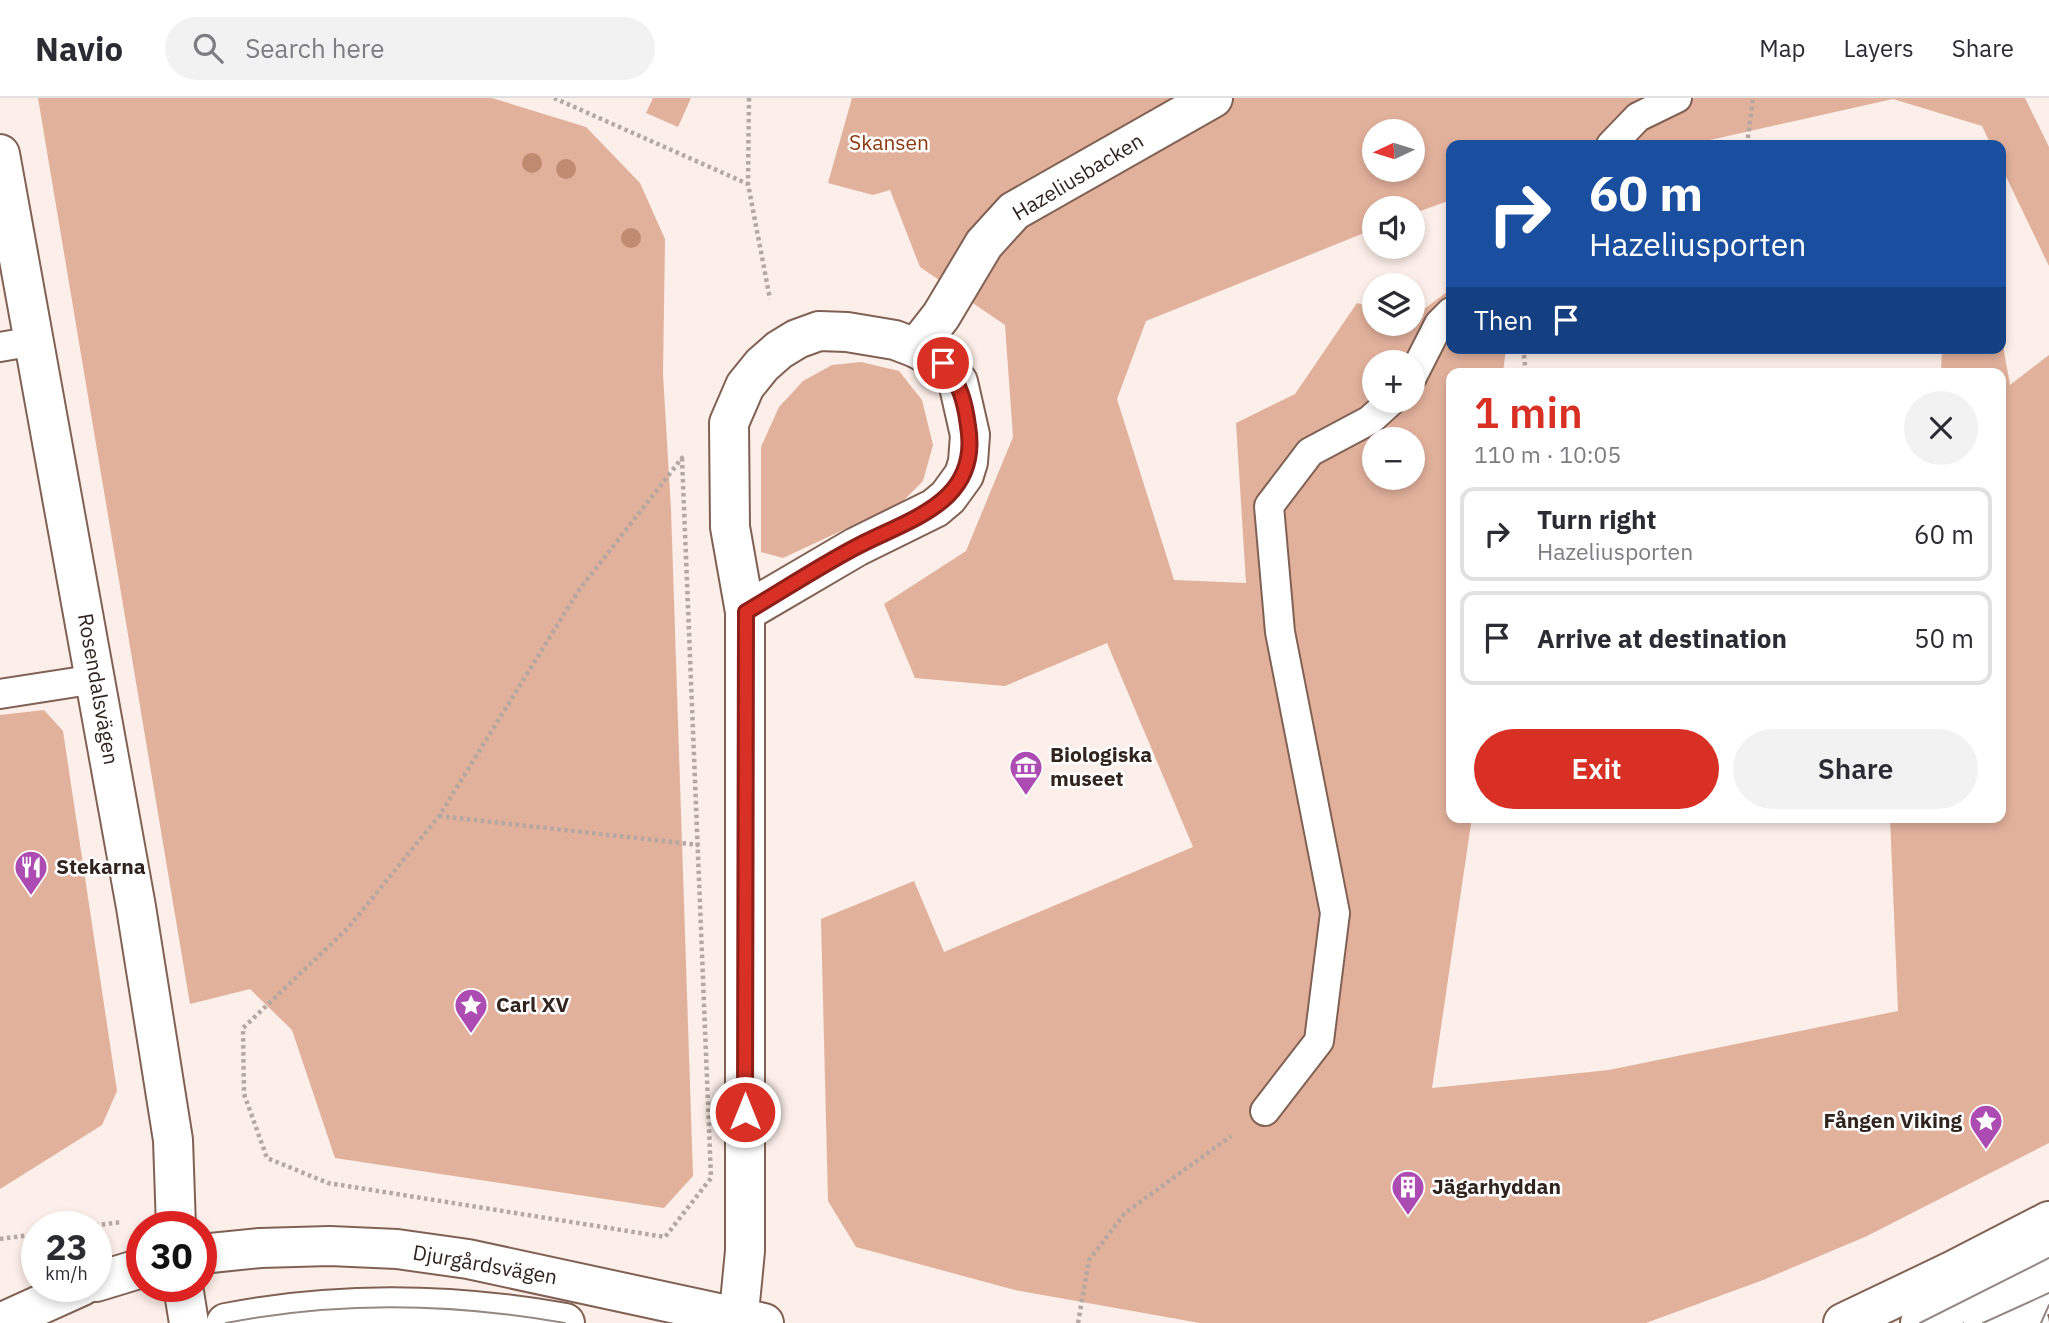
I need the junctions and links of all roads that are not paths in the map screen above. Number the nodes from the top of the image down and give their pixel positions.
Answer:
1 (1213, 98) edge
2 (1677, 98) edge
3 (1616, 140) edge
4 (0, 154) edge
5 (1446, 317) edge
6 (18, 344) edge
7 (916, 348) junction
8 (1425, 351) edge
9 (1378, 413) edge
10 (746, 612) junction
11 (96, 678) junction
12 (0, 694) edge
13 (1265, 1111) road end
14 (175, 1211) edge
15 (2049, 1221) edge
16 (217, 1252) edge
17 (2049, 1258) edge
18 (2021, 1290) edge
19 (47, 1302) edge
20 (186, 1302) edge
21 (747, 1321) edge
22 (0, 1323) edge
23 (189, 1323) edge
24 (226, 1323) edge
25 (565, 1323) edge
26 (1843, 1323) edge
27 (1920, 1323) edge
28 (1983, 1323) edge

1 - 7 street, Hazeliusbacken
2 - 3 lane
4 - 6 street, Rosendalsvägen
5 - 8 lane
6 - 11 street, Rosendalsvägen
7 - 10 street
7 - 10 street
9 - 13 lane
10 - 21 street
11 - 12 lane
11 - 14 street, Rosendalsvägen
15 - 18 street
16 - 21 street, Djurgårdsvägen
17 - 18 street
18 - 26 street
18 - 27 street
18 - 28 street
19 - 22 street
20 - 23 street
24 - 25 street, Djurgårdsvägen

